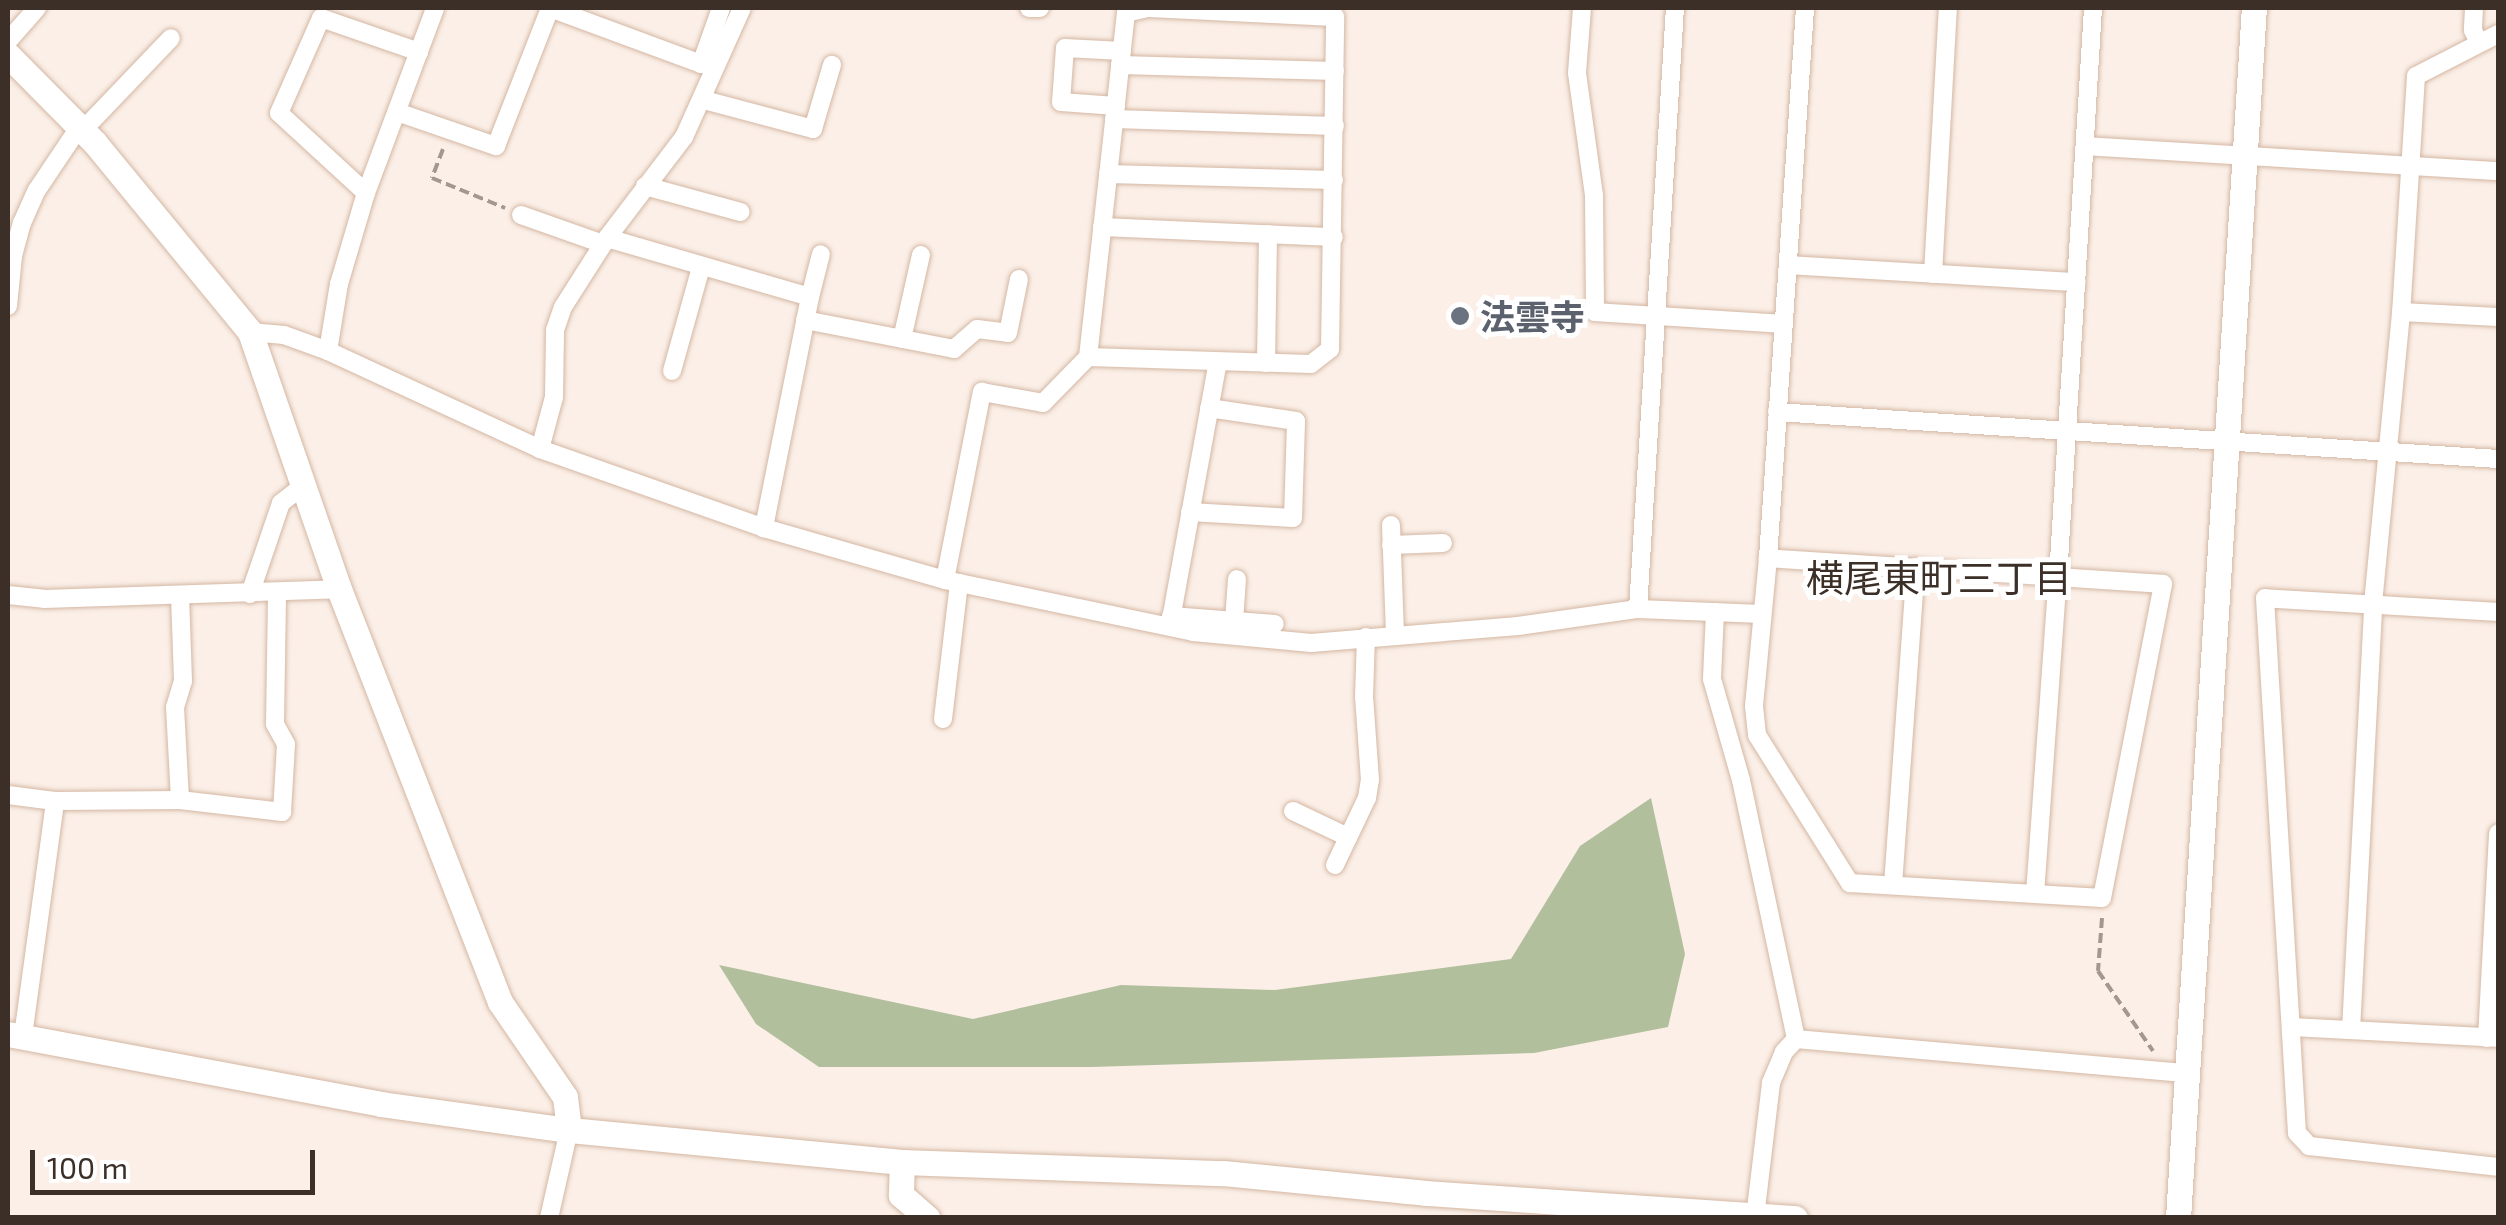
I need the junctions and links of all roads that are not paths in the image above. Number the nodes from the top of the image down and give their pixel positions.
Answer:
1 (36, 8) edge
2 (435, 8) edge
3 (550, 8) edge
4 (721, 8) edge
5 (742, 8) edge
6 (1030, 8) edge
7 (1040, 8) edge
8 (1147, 8) edge
9 (1582, 8) edge
10 (1675, 8) edge
11 (1805, 8) edge
12 (1948, 8) edge
13 (2094, 8) edge
14 (2254, 8) edge
15 (2474, 8) edge
16 (2498, 34) edge
17 (171, 38) dead end
18 (8, 40) edge
19 (2479, 43) junction
20 (419, 52) junction
21 (8, 55) edge
22 (1121, 58) junction
23 (832, 65) dead end
24 (1335, 71) junction
25 (704, 100) junction
26 (396, 112) junction
27 (1115, 113) junction
28 (1334, 126) junction
29 (81, 128) junction
30 (2085, 146) junction
31 (2245, 154) junction
32 (2407, 164) junction
33 (2498, 171) edge
34 (1108, 174) junction
35 (1334, 180) junction
36 (645, 186) junction
37 (366, 192) junction
38 (741, 212) dead end
39 (521, 215) road end
40 (15, 222) edge
41 (1102, 227) junction
42 (1268, 234) junction
43 (1334, 237) junction
44 (605, 241) junction
45 (820, 254) dead end
46 (922, 255) dead end
47 (1788, 266) junction
48 (700, 267) junction
49 (1932, 274) junction
50 (1019, 279) dead end
51 (2076, 282) junction
52 (810, 298) junction
53 (8, 306) edge
54 (2400, 312) junction
55 (1656, 316) junction
56 (2498, 318) edge
57 (805, 320) junction
58 (1784, 324) junction
59 (250, 332) junction
60 (902, 339) junction
61 (328, 352) junction
62 (1088, 358) junction
63 (1218, 362) junction
64 (1266, 363) junction
65 (672, 371) dead end
66 (1209, 408) junction
67 (1778, 412) junction
68 (2067, 430) junction
69 (2228, 440) junction
70 (540, 449) junction
71 (2388, 451) junction
72 (2498, 459) edge
73 (304, 486) junction
74 (1190, 512) junction
75 (1391, 526) dead end
76 (764, 528) junction
77 (1443, 543) dead end
78 (1391, 545) junction
79 (1768, 558) junction
80 (1916, 568) junction
81 (2058, 577) junction
82 (1237, 580) dead end
83 (952, 582) junction
84 (339, 589) junction
85 (180, 594) junction
86 (250, 594) junction
87 (276, 594) junction
88 (8, 595) edge
89 (2374, 604) junction
90 (1638, 609) junction
91 (1714, 612) junction
92 (2498, 612) edge
93 (1762, 614) junction
94 (1170, 620) junction
95 (1234, 621) junction
96 (1275, 624) dead end
97 (1394, 635) junction
98 (1366, 637) junction
99 (943, 719) dead end
100 (8, 795) edge
101 (180, 800) junction
102 (55, 801) junction
103 (1294, 811) dead end
104 (2498, 833) edge
105 (1348, 838) junction
106 (1334, 865) dead end
107 (1894, 886) junction
108 (2035, 894) junction
109 (2291, 1027) junction
110 (2352, 1030) junction
111 (15, 1035) edge
112 (1796, 1038) junction
113 (2493, 1038) edge
114 (2187, 1073) junction
115 (569, 1130) junction
116 (902, 1162) junction
117 (2498, 1167) edge
118 (1754, 1216) edge
119 (549, 1218) edge
120 (927, 1218) edge
121 (1796, 1218) edge
122 (2178, 1218) edge

1 - 18 street
2 - 20 street
3 - 4 street
3 - 26 street
5 - 25 street
6 - 7 street
8 - 22 street
8 - 24 street
9 - 55 street
10 - 55 street
11 - 47 street
12 - 49 street
13 - 30 street
14 - 31 street
15 - 19 street
16 - 19 street
17 - 29 street
19 - 32 street
20 - 26 street
20 - 37 street
21 - 29 street
22 - 24 street
22 - 27 street
22 - 27 street
23 - 25 street
24 - 28 street
25 - 36 street
26 - 37 street
27 - 28 street
27 - 34 street
28 - 35 street
29 - 40 street
29 - 59 street
30 - 31 street
30 - 51 street
31 - 32 street
31 - 69 street
32 - 33 street
32 - 54 street
34 - 35 street
34 - 41 street
35 - 43 street
36 - 38 street
36 - 44 street
37 - 61 street
39 - 44 street
40 - 53 street
41 - 42 street
41 - 62 street
42 - 43 street
42 - 64 street
43 - 64 street
44 - 48 street
44 - 70 street
45 - 52 street
46 - 60 street
47 - 49 street
47 - 58 street
48 - 52 street
48 - 65 street
49 - 51 street
50 - 60 street
51 - 68 street
52 - 57 street
54 - 56 street
54 - 71 street
55 - 58 street
55 - 90 street
57 - 60 street
57 - 76 street
58 - 67 street
59 - 61 street
59 - 73 street
61 - 70 street
62 - 63 street
62 - 83 street
63 - 64 street
63 - 66 street
66 - 74 street
66 - 74 street
67 - 68 street
67 - 79 street
68 - 69 street
68 - 81 street
69 - 71 street
69 - 114 street
70 - 76 street
71 - 72 street
71 - 89 street
73 - 84 street
73 - 86 street
74 - 94 street
75 - 78 street
76 - 83 street
77 - 78 street
78 - 97 street
79 - 80 street
79 - 93 street
80 - 81 street
80 - 107 street
81 - 108 street
81 - 108 street
82 - 95 street
83 - 94 street
83 - 99 street
84 - 87 street
84 - 115 street
85 - 86 street
85 - 88 street
85 - 101 street
86 - 87 street
87 - 101 street
89 - 92 street
89 - 109 street
89 - 110 street
90 - 91 street
90 - 97 street
91 - 93 street
91 - 112 street
93 - 107 street
94 - 95 street
94 - 98 street
95 - 96 street
97 - 98 street
98 - 105 street
100 - 102 street
101 - 102 street
102 - 111 street
103 - 105 street
104 - 113 street
105 - 106 street
107 - 108 street
109 - 110 street
109 - 117 street
110 - 113 street
111 - 115 street
112 - 114 street
112 - 118 street
114 - 122 street
115 - 116 street
115 - 119 street
116 - 118 street
116 - 120 street
118 - 121 street

